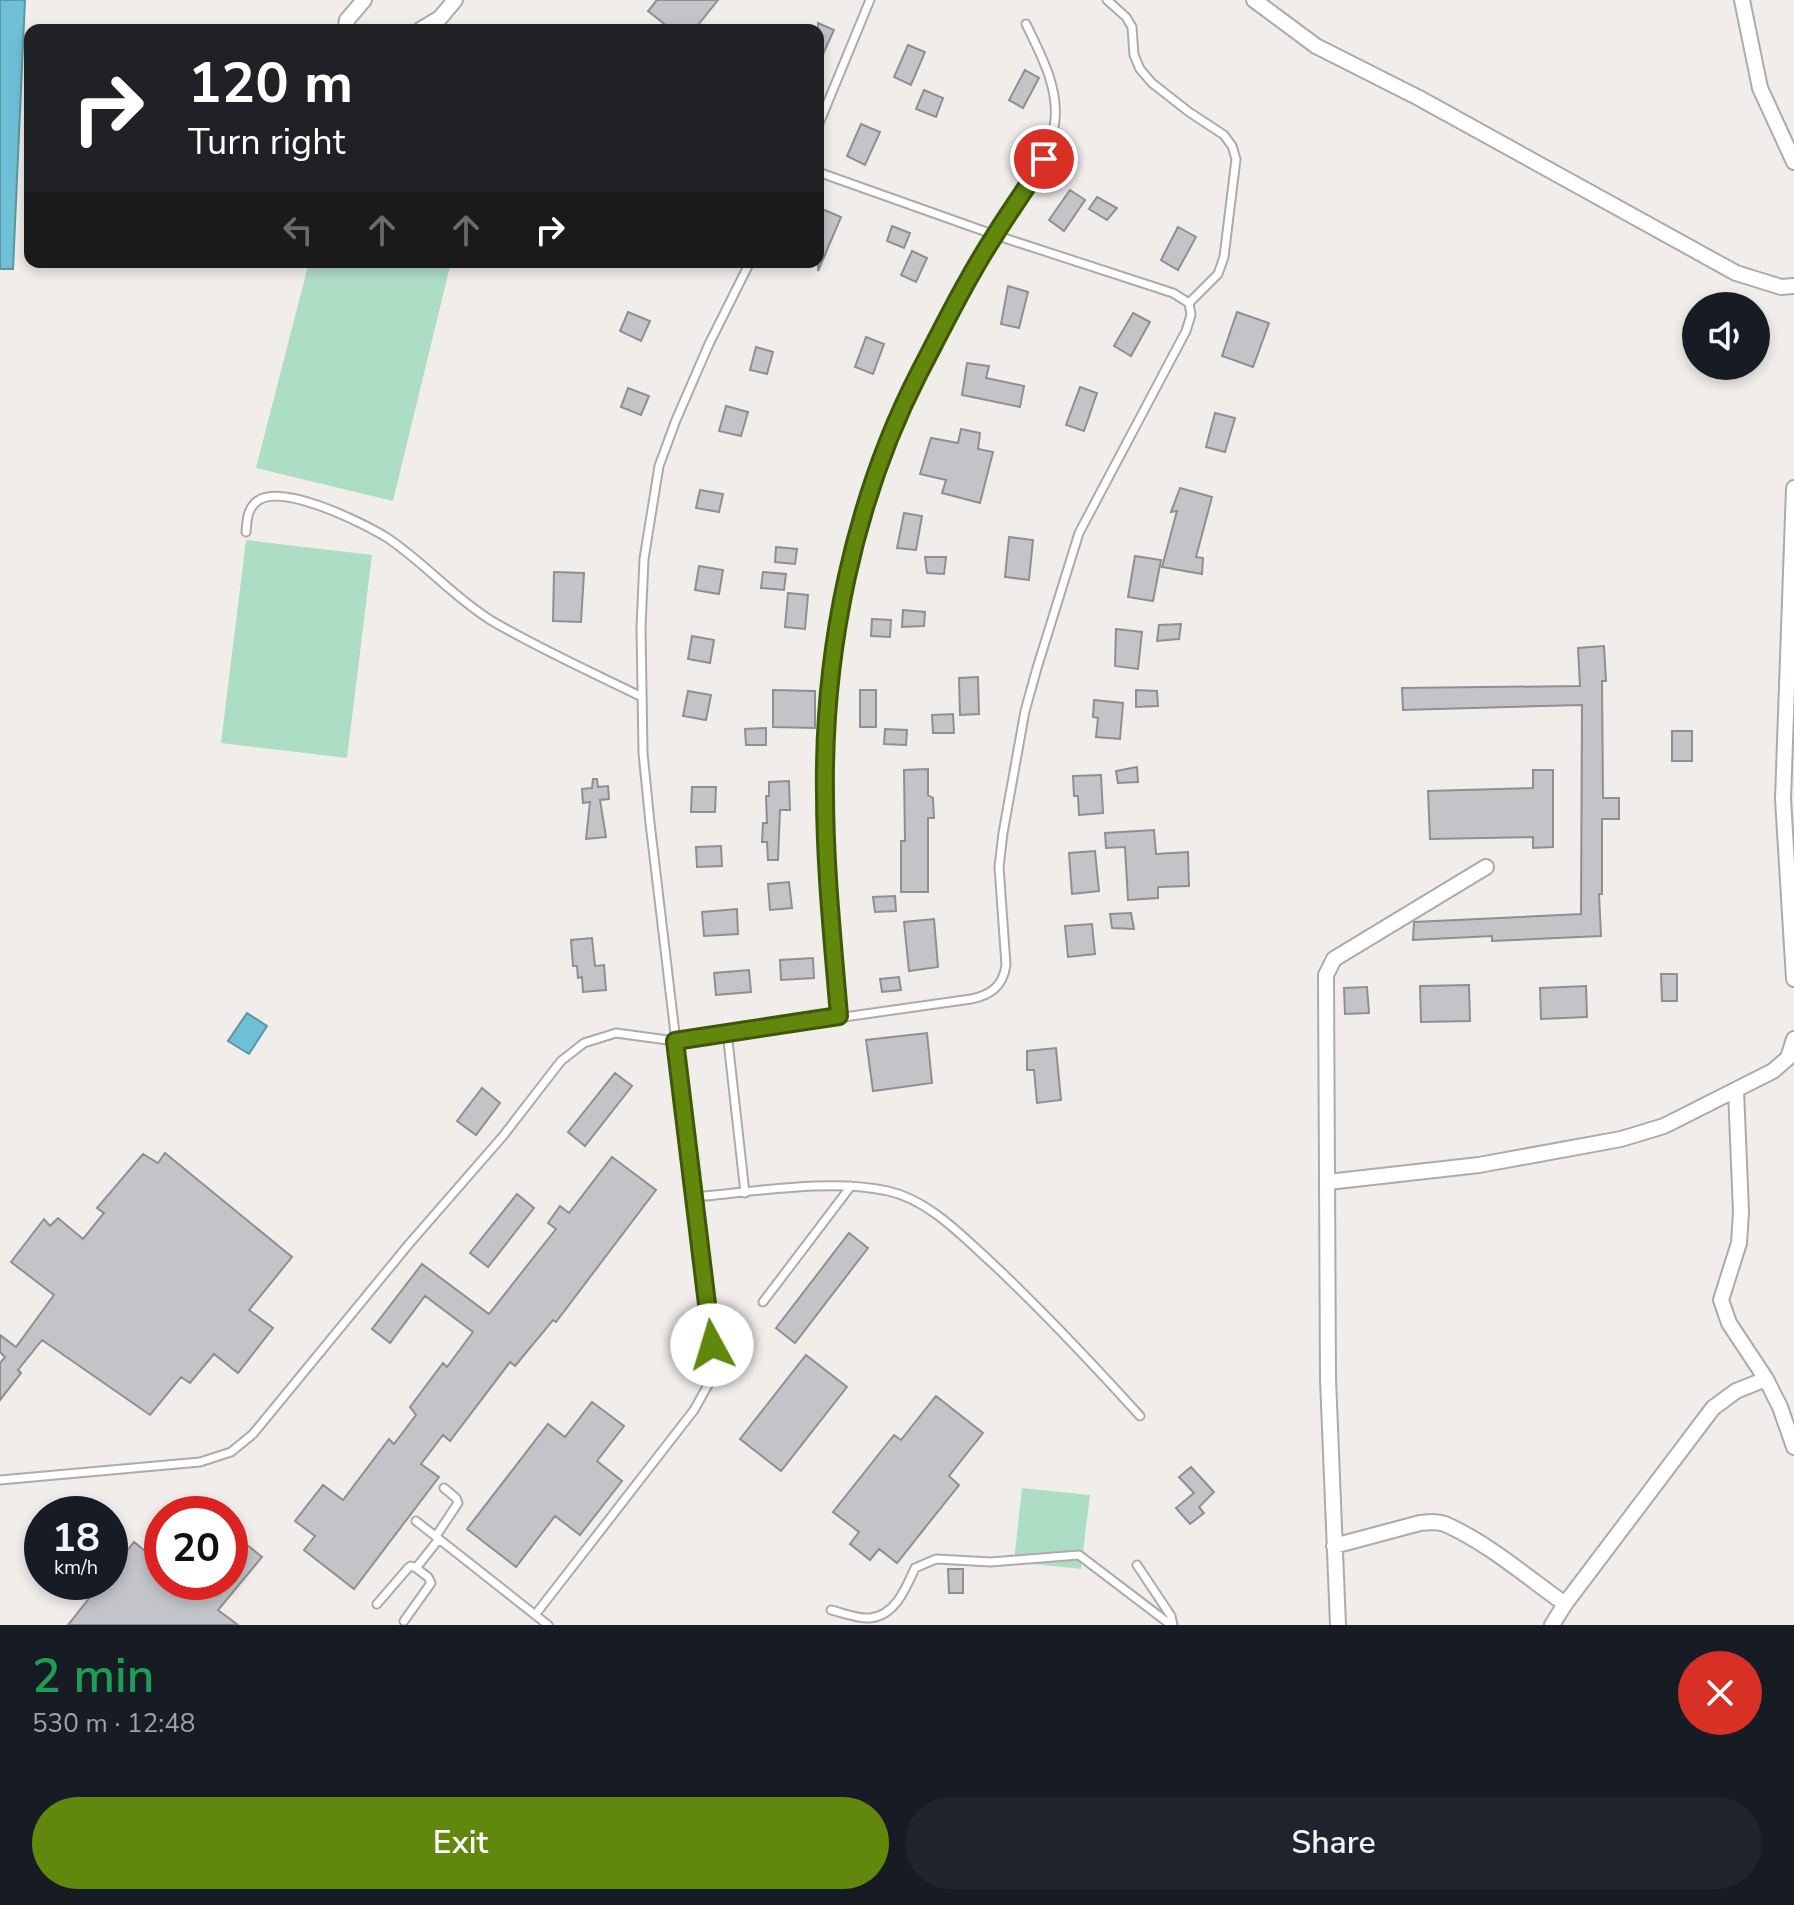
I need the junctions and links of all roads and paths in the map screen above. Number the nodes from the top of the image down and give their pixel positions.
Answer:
1 (364, 0) edge
2 (455, 0) edge
3 (870, 0) edge
4 (1107, 0) edge
5 (1254, 0) edge
6 (1742, 0) edge
7 (346, 24) edge
8 (430, 24) edge
9 (1026, 24) dead end
10 (824, 111) edge
11 (1794, 162) edge
12 (824, 174) edge
13 (995, 235) junction
14 (747, 268) edge
15 (1794, 286) edge
16 (1189, 303) junction
17 (1794, 488) edge
18 (246, 532) dead end
19 (640, 696) junction
20 (1789, 801) edge
21 (1486, 867) dead end
22 (1794, 979) edge
23 (839, 1016) junction
24 (727, 1032) junction
25 (1794, 1039) edge
26 (675, 1041) junction
27 (1736, 1090) junction
28 (1328, 1182) junction
29 (851, 1186) junction
30 (745, 1193) junction
31 (695, 1197) junction
32 (763, 1302) dead end
33 (1766, 1379) junction
34 (1140, 1416) dead end
35 (1794, 1447) edge
36 (0, 1480) edge
37 (444, 1488) dead end
38 (416, 1521) dead end
39 (437, 1538) junction
40 (1334, 1546) junction
41 (1137, 1565) dead end
42 (416, 1568) junction
43 (1336, 1593) junction
44 (377, 1604) dead end
45 (1565, 1604) junction
46 (831, 1610) dead end
47 (535, 1615) junction
48 (404, 1621) dead end
49 (548, 1625) edge
50 (1172, 1625) edge
51 (1338, 1625) edge
52 (1347, 1625) edge
53 (1552, 1625) edge

1 - 7 street
2 - 8 street
3 - 10 lane
4 - 16 lane
5 - 15 street
6 - 11 street
9 - 13 lane
12 - 13 lane
13 - 16 lane
13 - 23 lane
14 - 19 lane
16 - 23 lane
17 - 20 street
18 - 19 lane
19 - 26 lane
20 - 22 street
21 - 28 street
23 - 24 lane
24 - 26 lane
24 - 30 lane
25 - 27 street
26 - 31 lane
26 - 36 lane
27 - 28 street
27 - 33 street
28 - 40 street
29 - 30 lane
29 - 32 lane
29 - 34 lane
30 - 31 lane
31 - 47 lane
33 - 35 street
33 - 45 street
37 - 39 lane
38 - 39 lane
39 - 42 lane
39 - 47 lane
40 - 43 street
40 - 45 street
41 - 50 lane
42 - 44 lane
42 - 48 lane
43 - 51 street
43 - 52 street
45 - 53 street
46 - 50 lane
47 - 49 lane

